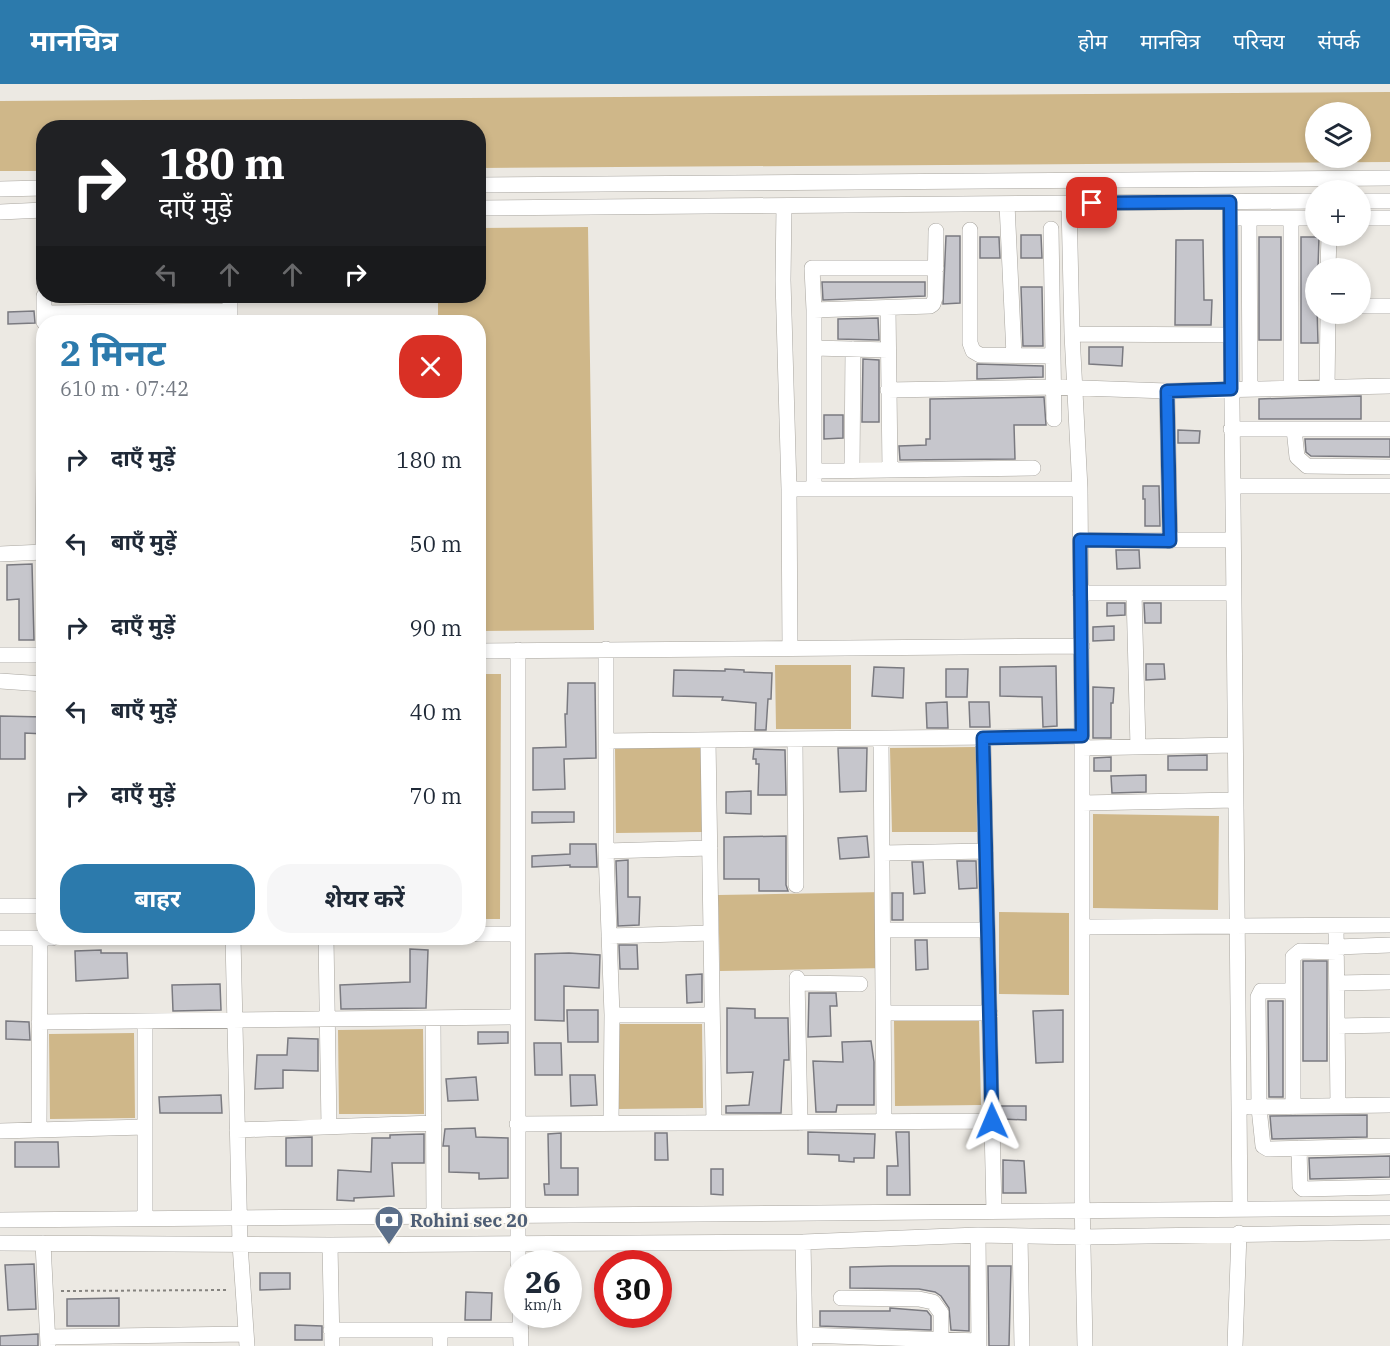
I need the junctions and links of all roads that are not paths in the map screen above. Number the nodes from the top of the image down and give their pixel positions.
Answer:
1 (1390, 178) edge
2 (486, 185) edge
3 (36, 188) edge
4 (0, 189) edge
5 (1371, 201) edge
6 (1390, 201) edge
7 (1305, 202) edge
8 (1069, 203) junction
9 (1007, 204) junction
10 (784, 207) junction
11 (486, 208) edge
12 (36, 210) edge
13 (1230, 210) junction
14 (0, 212) edge
15 (1249, 218) junction
16 (1291, 218) junction
17 (1305, 218) edge
18 (1371, 218) edge
19 (1390, 218) edge
20 (1051, 229) dead end
21 (970, 230) dead end
22 (936, 231) dead end
23 (936, 268) junction
24 (1371, 306) edge
25 (1390, 306) edge
26 (888, 308) junction
27 (230, 310) edge
28 (814, 310) junction
29 (156, 315) edge
30 (1328, 324) edge
31 (1072, 334) junction
32 (1231, 335) junction
33 (814, 348) junction
34 (853, 349) junction
35 (888, 350) junction
36 (1014, 355) junction
37 (1053, 356) junction
38 (1390, 386) edge
39 (1054, 387) junction
40 (1327, 387) junction
41 (1076, 388) junction
42 (1291, 388) junction
43 (1231, 389) junction
44 (1250, 389) junction
45 (888, 390) junction
46 (1167, 391) junction
47 (1054, 419) dead end
48 (1231, 429) junction
49 (1294, 429) junction
50 (1390, 429) edge
51 (1390, 467) edge
52 (1033, 468) dead end
53 (852, 470) junction
54 (890, 470) junction
55 (814, 471) junction
56 (1233, 486) junction
57 (1390, 486) edge
58 (789, 489) junction
59 (814, 489) junction
60 (1080, 489) junction
61 (1080, 540) junction
62 (1233, 540) junction
63 (1170, 541) junction
64 (36, 552) edge
65 (0, 554) edge
66 (1080, 593) junction
67 (1134, 593) junction
68 (1234, 593) junction
69 (1082, 646) junction
70 (790, 648) junction
71 (606, 649) junction
72 (518, 650) junction
73 (486, 651) edge
74 (36, 654) edge
75 (0, 655) edge
76 (0, 681) edge
77 (36, 683) edge
78 (983, 738) junction
79 (795, 739) junction
80 (881, 739) junction
81 (606, 741) junction
82 (708, 741) junction
83 (1082, 742) junction
84 (1235, 745) junction
85 (1138, 747) junction
86 (1236, 800) junction
87 (1082, 802) junction
88 (710, 848) junction
89 (606, 851) junction
90 (986, 851) junction
91 (883, 853) junction
92 (796, 885) dead end
93 (0, 906) edge
94 (36, 906) edge
95 (1390, 925) edge
96 (1237, 926) junction
97 (1336, 926) junction
98 (1082, 927) junction
99 (884, 930) junction
100 (987, 930) junction
101 (711, 933) junction
102 (486, 934) edge
103 (518, 934) junction
104 (609, 936) junction
105 (0, 938) edge
106 (36, 938) edge
107 (45, 945) edge
108 (233, 945) edge
109 (326, 945) edge
110 (1390, 945) edge
111 (1337, 949) junction
112 (1390, 982) edge
113 (1337, 983) junction
114 (860, 984) dead end
115 (1293, 990) junction
116 (884, 1013) junction
117 (990, 1013) junction
118 (612, 1015) junction
119 (711, 1015) junction
120 (518, 1017) junction
121 (433, 1018) junction
122 (235, 1020) junction
123 (327, 1020) junction
124 (145, 1021) junction
125 (39, 1022) junction
126 (1390, 1024) edge
127 (1337, 1026) junction
128 (1390, 1104) edge
129 (1338, 1106) junction
130 (1239, 1107) junction
131 (1258, 1107) junction
132 (1293, 1107) junction
133 (884, 1121) junction
134 (992, 1121) junction
135 (434, 1123) junction
136 (612, 1123) junction
137 (714, 1123) junction
138 (800, 1123) junction
139 (517, 1124) junction
140 (145, 1127) junction
141 (329, 1127) junction
142 (39, 1130) junction
143 (237, 1130) junction
144 (0, 1131) edge
145 (1390, 1146) edge
146 (1299, 1148) junction
147 (1390, 1187) edge
148 (1240, 1208) junction
149 (1390, 1208) edge
150 (1082, 1210) junction
151 (994, 1211) junction
152 (517, 1215) junction
153 (434, 1216) junction
154 (239, 1218) junction
155 (145, 1219) junction
156 (0, 1220) edge
157 (1390, 1232) edge
158 (1239, 1233) junction
159 (978, 1235) junction
160 (1020, 1236) junction
161 (1083, 1237) junction
162 (803, 1242) junction
163 (0, 1243) edge
164 (44, 1243) junction
165 (518, 1243) junction
166 (240, 1244) junction
167 (330, 1245) junction
168 (518, 1250) edge
169 (841, 1298) dead end
170 (331, 1330) junction
171 (521, 1330) joint
172 (440, 1338) edge
173 (247, 1340) edge
174 (941, 1340) junction
175 (150, 1341) edge
176 (805, 1341) edge
177 (48, 1342) edge
178 (901, 1342) edge
179 (979, 1344) edge
180 (332, 1346) edge
181 (521, 1346) edge
182 (1022, 1346) edge
183 (1085, 1346) edge
184 (1235, 1346) edge

1 - 2 street
3 - 4 street
5 - 6 street
7 - 13 street
8 - 9 street
8 - 13 street
8 - 31 street
9 - 10 street
9 - 36 street
10 - 11 street
10 - 58 street
12 - 14 street
13 - 15 street
13 - 32 street
15 - 16 street
15 - 44 street
16 - 17 street
16 - 42 street
18 - 19 street
20 - 37 street
21 - 36 street
22 - 23 street
23 - 26 street
23 - 28 street
24 - 25 street
26 - 28 street
26 - 35 street
27 - 29 street
28 - 33 street
30 - 40 street
31 - 32 street
31 - 41 street
32 - 43 street
33 - 34 street
33 - 55 street
34 - 35 street
34 - 53 street
35 - 45 street
36 - 37 street
37 - 39 street
38 - 40 street
39 - 41 street
39 - 45 street
39 - 47 street
40 - 42 street
41 - 46 street
41 - 60 street
42 - 44 street
43 - 44 street
43 - 46 street
43 - 48 street
45 - 54 street
46 - 63 street
48 - 49 street
48 - 56 street
49 - 50 street
49 - 51 street
52 - 54 street
53 - 54 street
53 - 55 street
55 - 59 street
56 - 57 street
56 - 62 street
58 - 59 street
58 - 70 street
59 - 60 street
60 - 61 street
61 - 63 street
61 - 66 street
62 - 63 street
62 - 68 street
64 - 65 street
66 - 67 street
66 - 69 street
67 - 68 street
67 - 85 street
68 - 84 street
69 - 70 street
69 - 83 street
70 - 71 street
71 - 72 street
71 - 81 street
72 - 73 street
72 - 103 street
74 - 75 street
76 - 77 street
78 - 80 street
78 - 83 street
78 - 90 street
79 - 80 street
79 - 82 street
79 - 92 street
80 - 91 street
81 - 82 street
81 - 89 street
82 - 88 street
83 - 85 street
83 - 87 street
84 - 85 street
84 - 86 street
86 - 87 street
86 - 96 street
87 - 98 street
88 - 89 street
88 - 101 street
89 - 104 street
90 - 91 street
90 - 100 street
91 - 99 street
93 - 94 street
95 - 97 street
96 - 97 street
96 - 98 street
96 - 130 street
97 - 111 street
98 - 150 street
99 - 100 street
99 - 116 street
100 - 117 street
101 - 104 street
101 - 119 street
102 - 103 street
103 - 120 street
104 - 118 street
105 - 106 street
107 - 125 street
108 - 122 street
109 - 123 street
110 - 111 street
111 - 113 street
111 - 115 street
112 - 113 street
113 - 127 street
114 - 138 street
115 - 131 street
115 - 132 street
116 - 117 street
116 - 133 street
117 - 134 street
118 - 119 street
118 - 136 street
119 - 137 street
120 - 121 street
120 - 139 street
121 - 123 street
121 - 135 street
122 - 123 street
122 - 124 street
122 - 143 street
123 - 141 street
124 - 125 street
124 - 140 street
125 - 142 street
126 - 127 street
127 - 129 street
128 - 129 street
129 - 132 street
130 - 131 street
130 - 148 street
131 - 132 street
131 - 146 street
133 - 134 street
133 - 138 street
134 - 151 street
135 - 141 street
135 - 153 street
136 - 137 street
136 - 139 street
137 - 138 street
139 - 152 street
140 - 142 street
140 - 155 street
141 - 143 street
142 - 144 street
143 - 154 street
145 - 146 street
146 - 147 street
148 - 149 street
148 - 150 street
150 - 151 street
150 - 161 street
151 - 152 street
152 - 153 street
152 - 165 street
153 - 154 street
154 - 155 street
154 - 166 street
155 - 156 street
157 - 158 street
158 - 161 street
158 - 184 street
159 - 160 street
159 - 162 street
159 - 179 street
160 - 161 street
160 - 182 street
161 - 183 street
162 - 165 street
162 - 176 street
163 - 164 street
164 - 166 street
164 - 177 street
165 - 167 street
165 - 168 street
166 - 167 street
166 - 173 street
167 - 170 street
169 - 174 street
170 - 172 street
170 - 180 street
171 - 172 street
171 - 181 street
173 - 175 street
174 - 178 street
174 - 179 street
175 - 177 street
176 - 178 street

